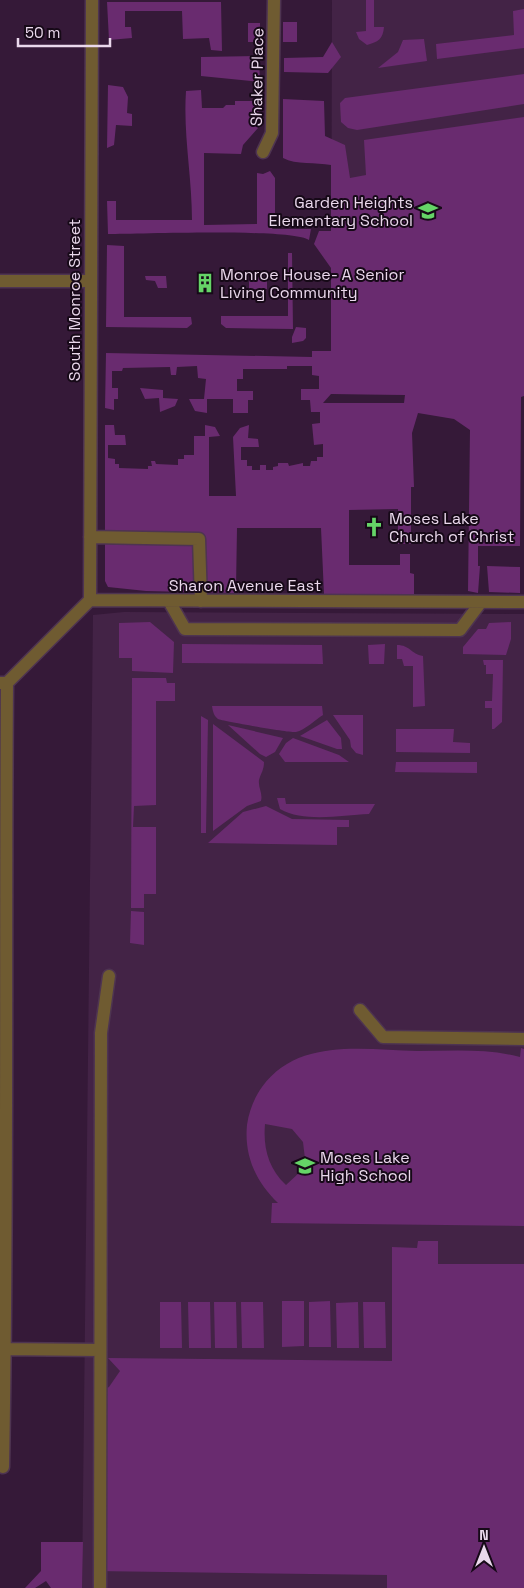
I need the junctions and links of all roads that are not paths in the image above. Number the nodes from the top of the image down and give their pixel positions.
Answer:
1 (92, 0) edge
2 (274, 0) edge
3 (263, 152) dead end
4 (0, 281) edge
5 (90, 281) junction
6 (90, 537) junction
7 (90, 600) junction
8 (169, 601) junction
9 (201, 601) junction
10 (481, 602) junction
11 (524, 602) edge
12 (3, 683) edge
13 (109, 976) dead end
14 (360, 1010) dead end
15 (2, 1020) edge
16 (524, 1039) edge
17 (3, 1183) edge
18 (2, 1349) edge
19 (100, 1350) junction
20 (3, 1466) dead end
21 (100, 1588) edge

1 - 5 street, South Monroe Street
2 - 3 street, Shaker Place
4 - 5 street
5 - 6 street, South Monroe Street
6 - 7 street, South Monroe Street
6 - 9 street
7 - 8 street, Sharon Avenue East
7 - 12 street
8 - 9 street, Sharon Avenue East
8 - 10 street
9 - 10 street, Sharon Avenue East
10 - 11 street, Sharon Avenue East
12 - 15 street
13 - 19 street
14 - 16 street
15 - 17 street
17 - 18 street
18 - 19 street
18 - 20 street
19 - 21 street

